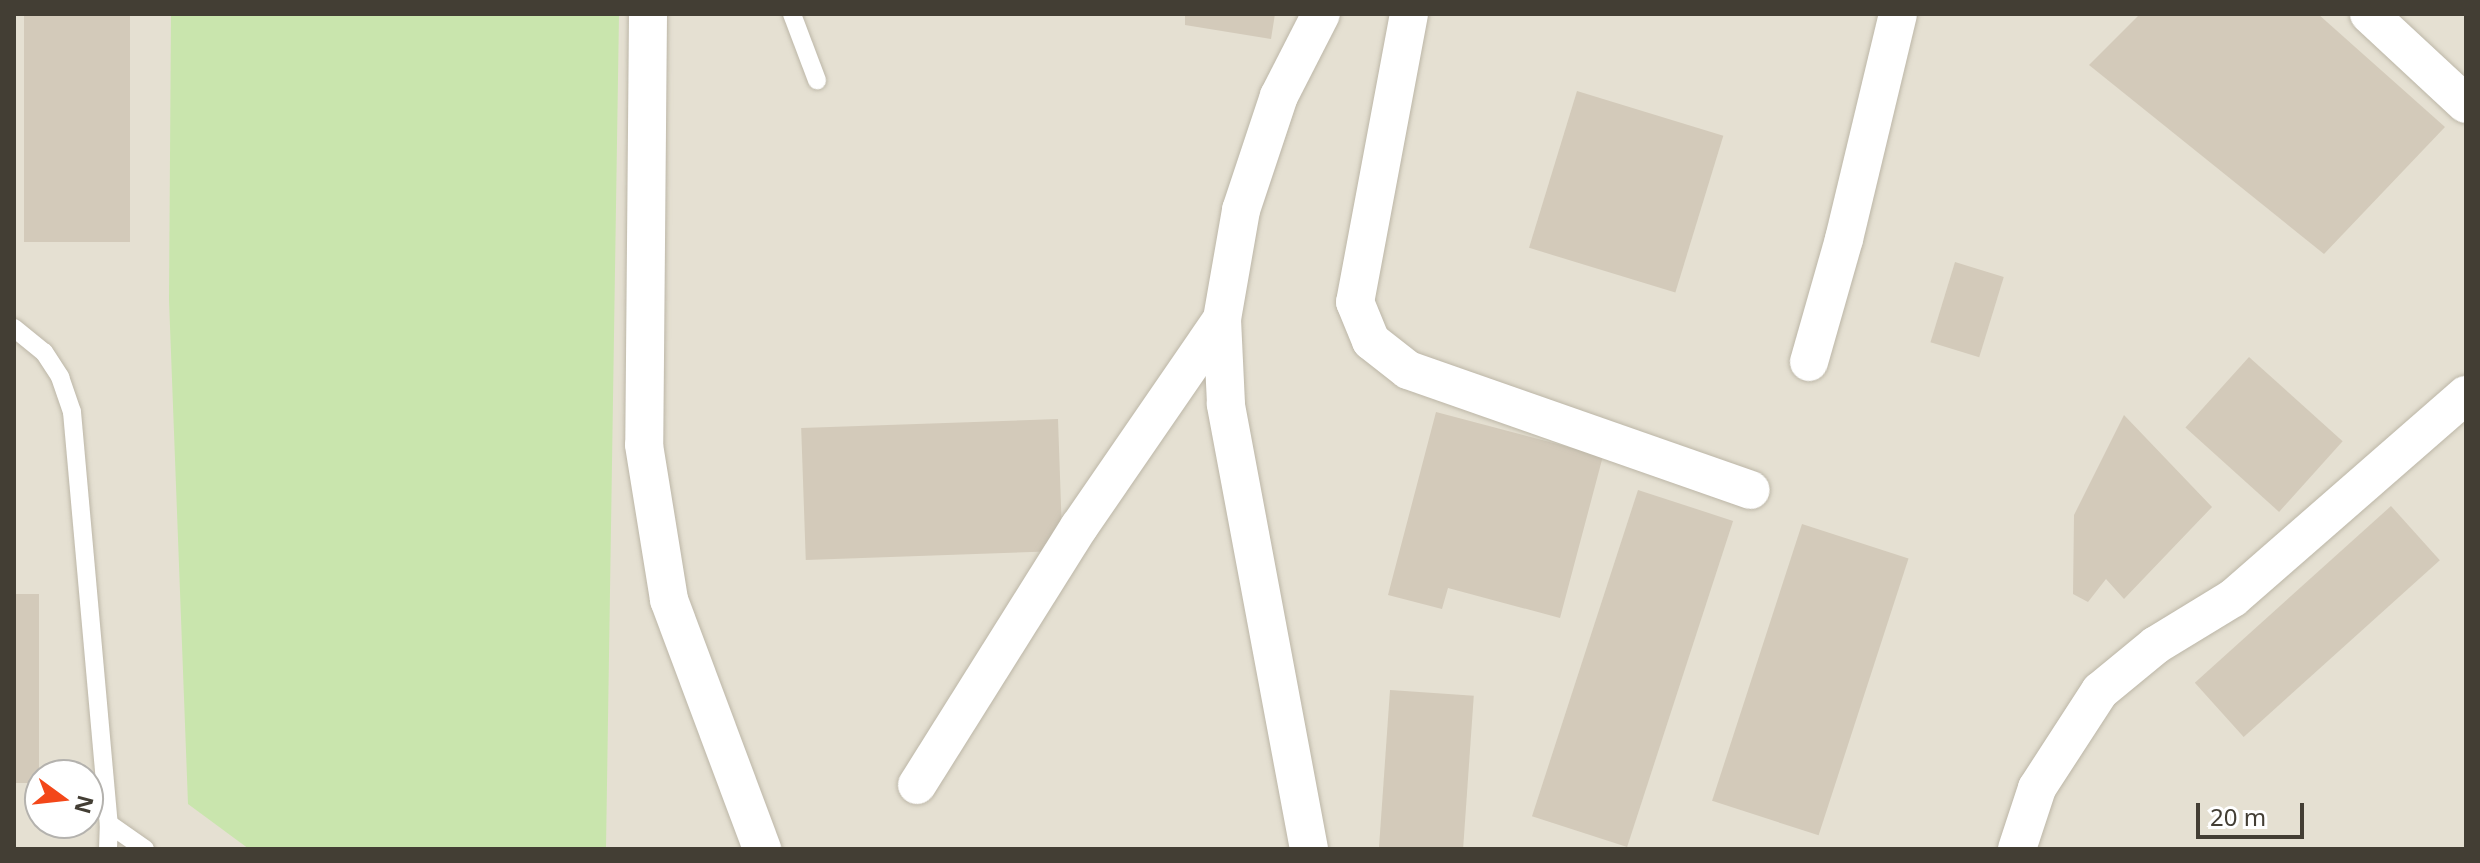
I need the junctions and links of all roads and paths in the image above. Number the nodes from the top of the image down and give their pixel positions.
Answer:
1 (648, 14) edge
2 (792, 14) edge
3 (1321, 14) edge
4 (1409, 14) edge
5 (1898, 14) edge
6 (2369, 14) edge
7 (817, 80) dead end
8 (2466, 104) edge
9 (1222, 319) junction
10 (14, 328) edge
11 (1809, 362) dead end
12 (2466, 395) edge
13 (1751, 490) dead end
14 (917, 785) dead end
15 (109, 824) junction
16 (108, 849) edge
17 (145, 849) edge
18 (762, 849) edge
19 (1309, 849) edge
20 (2017, 849) edge

1 - 18 street
2 - 7 lane
3 - 9 street
4 - 13 street
5 - 11 street
6 - 8 street
9 - 14 street
9 - 19 street
10 - 15 lane
12 - 20 street
15 - 16 lane
15 - 17 lane

